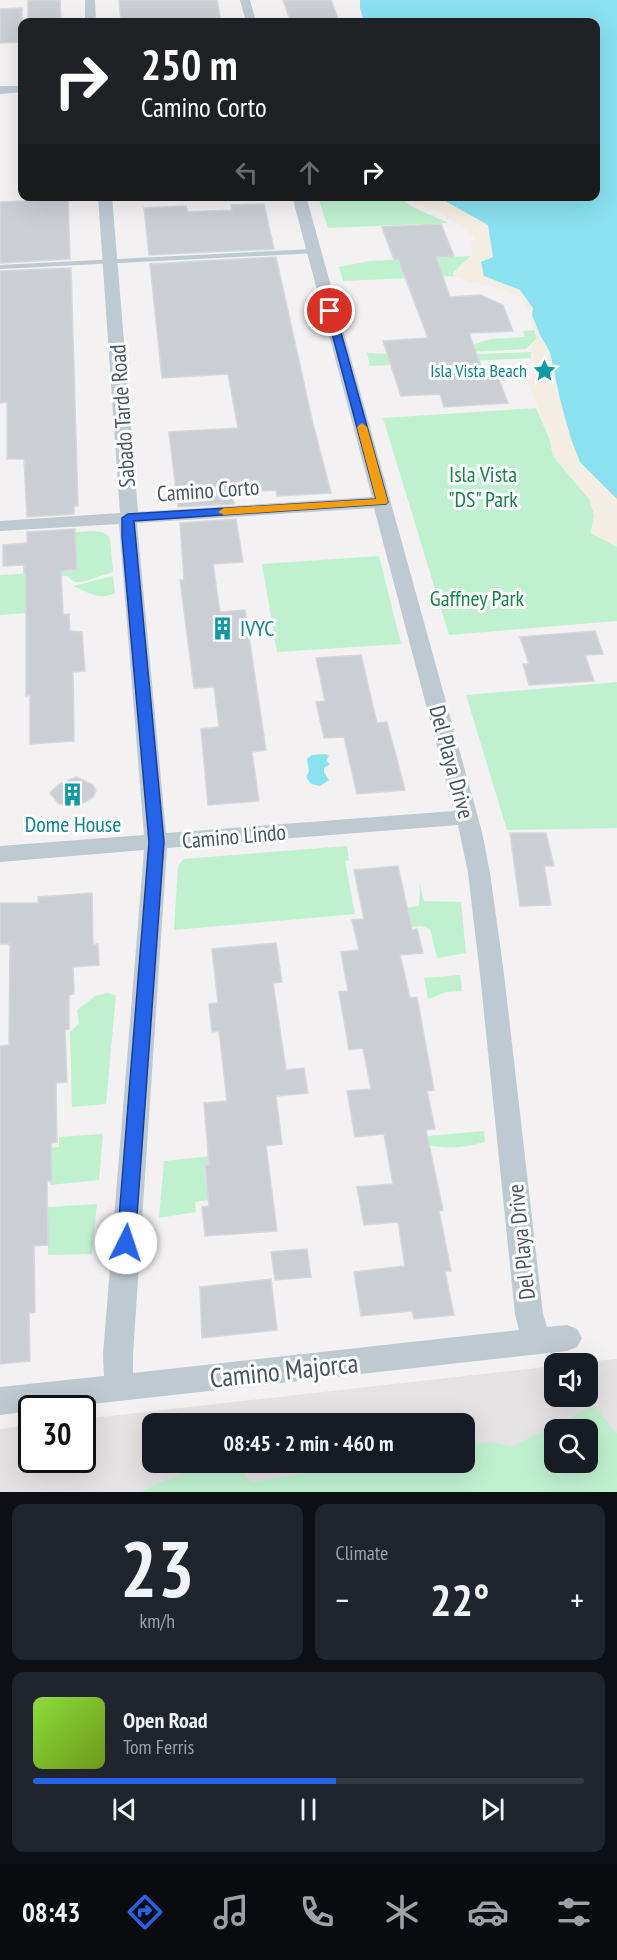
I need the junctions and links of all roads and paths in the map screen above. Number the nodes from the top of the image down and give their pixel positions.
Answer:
1 (90, 0) edge
2 (245, 0) edge
3 (91, 18) edge
4 (250, 18) edge
5 (18, 89) edge
6 (0, 90) edge
7 (105, 201) edge
8 (300, 201) edge
9 (314, 251) junction
10 (110, 261) junction
11 (0, 267) edge
12 (382, 502) junction
13 (128, 518) junction
14 (0, 526) edge
15 (467, 817) junction
16 (156, 842) junction
17 (0, 854) edge
18 (567, 1338) dead end
19 (536, 1341) junction
20 (119, 1388) junction
21 (0, 1401) edge

1 - 3 street
2 - 4 street
5 - 6 street
7 - 10 street, Sabado Tarde Road
8 - 9 street, Del Playa Drive
9 - 10 lane
9 - 12 street, Del Playa Drive
10 - 11 lane
10 - 13 street, Sabado Tarde Road
12 - 13 street, Camino Corto
12 - 15 street, Del Playa Drive
13 - 14 street, Camino Corto
13 - 16 street, Sabado Tarde Road
15 - 16 street, Camino Lindo
15 - 19 street, Del Playa Drive
16 - 17 street, Camino Lindo
16 - 20 street, Sabado Tarde Road
18 - 19 street, Camino Majorca
19 - 20 street, Camino Majorca
20 - 21 street, Camino Majorca

